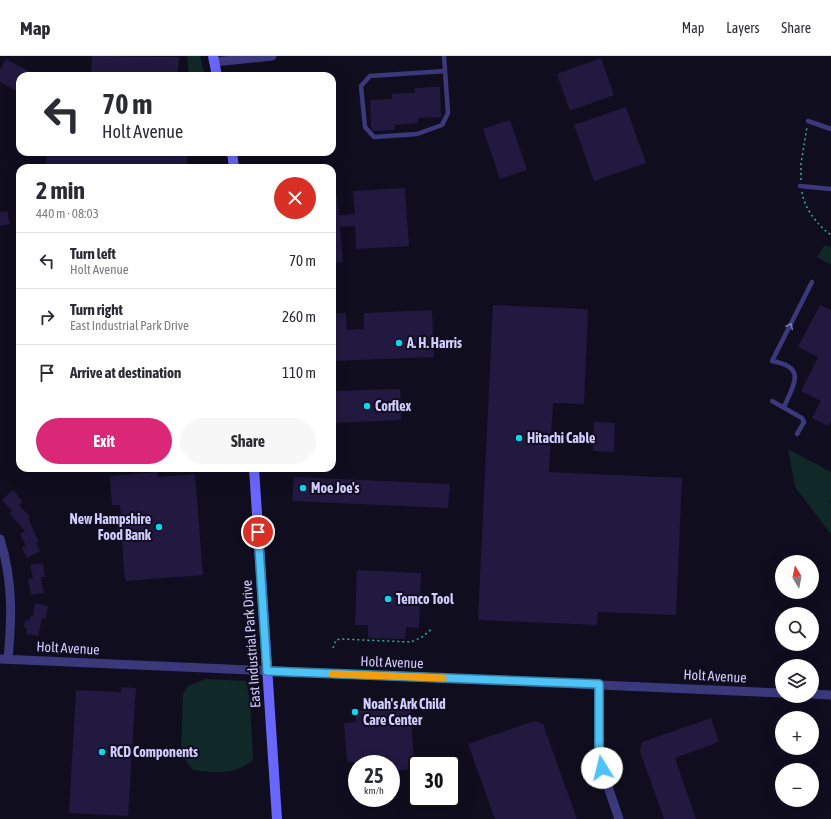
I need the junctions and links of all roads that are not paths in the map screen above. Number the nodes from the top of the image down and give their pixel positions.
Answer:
1 (272, 56) edge
2 (444, 56) edge
3 (213, 59) edge
4 (445, 71) junction
5 (217, 72) edge
6 (808, 121) dead end
7 (831, 129) edge
8 (800, 186) dead end
9 (831, 189) edge
10 (812, 282) dead end
11 (772, 401) dead end
12 (784, 407) junction
13 (796, 434) dead end
14 (254, 472) edge
15 (0, 539) edge
16 (4, 659) edge
17 (267, 671) junction
18 (599, 684) junction
19 (775, 693) edge
20 (819, 694) edge
21 (831, 695) edge
22 (277, 819) edge
23 (619, 819) edge

1 - 3 street
2 - 4 lane
3 - 5 street
4 - 4 lane
6 - 7 lane
8 - 9 lane
12 -> 10 lane
11 - 12 lane
12 - 13 lane
14 - 17 street, East Industrial Park Drive
15 - 16 street
16 - 17 street, Holt Avenue
17 - 18 street, Holt Avenue
17 - 22 street, East Industrial Park Drive
18 - 19 street, Holt Avenue
18 - 23 street
20 - 21 street

